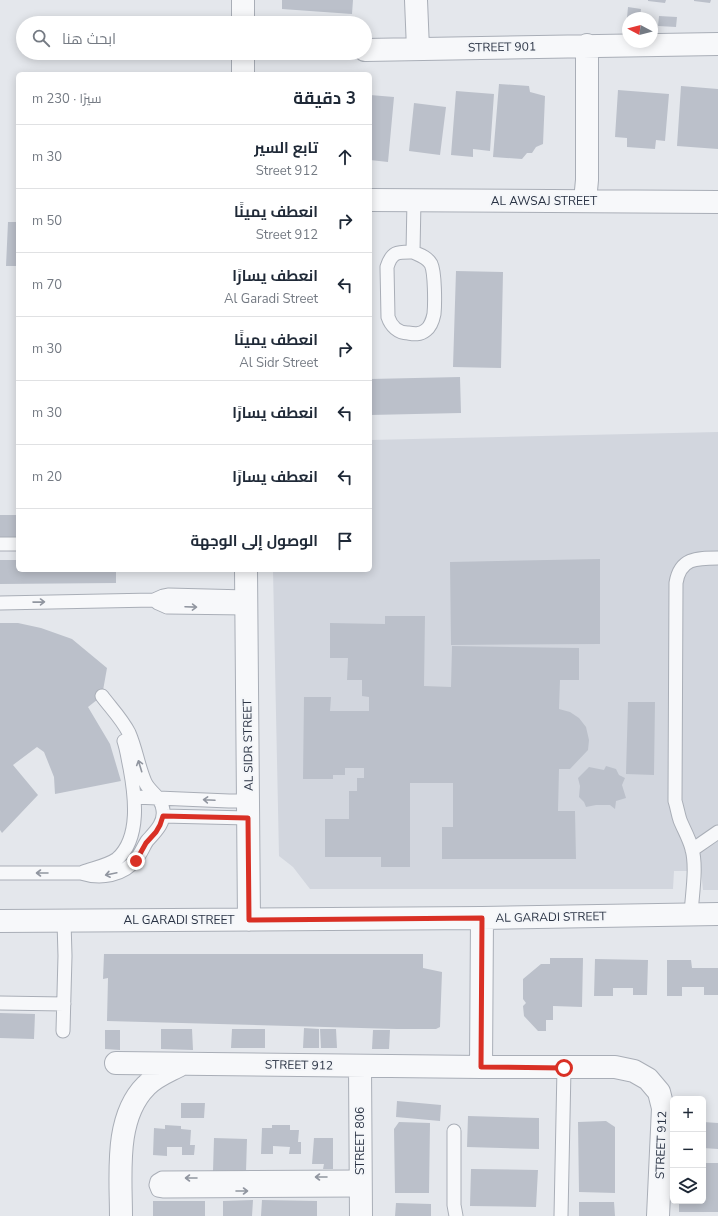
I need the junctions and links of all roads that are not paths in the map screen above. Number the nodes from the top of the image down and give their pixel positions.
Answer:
1 (243, 0) edge
2 (416, 0) edge
3 (243, 16) edge
4 (718, 44) edge
5 (587, 45) junction
6 (418, 49) junction
7 (372, 50) edge
8 (243, 60) edge
9 (243, 72) edge
10 (372, 200) edge
11 (414, 200) junction
12 (585, 201) junction
13 (718, 202) edge
14 (414, 252) junction
15 (0, 544) edge
16 (16, 544) edge
17 (718, 558) edge
18 (246, 572) edge
19 (0, 603) edge
20 (247, 603) junction
21 (134, 797) junction
22 (159, 798) junction
23 (248, 810) junction
24 (163, 816) junction
25 (718, 832) edge
26 (692, 850) junction
27 (0, 873) edge
28 (81, 873) junction
29 (718, 914) edge
30 (691, 915) junction
31 (482, 918) junction
32 (64, 920) junction
33 (249, 920) junction
34 (0, 921) edge
35 (0, 1003) edge
36 (64, 1004) junction
37 (63, 1031) dead end
38 (116, 1063) dead end
39 (183, 1064) junction
40 (360, 1066) junction
41 (481, 1067) junction
42 (564, 1068) junction
43 (454, 1131) dead end
44 (361, 1183) junction
45 (121, 1216) edge
46 (361, 1216) edge
47 (456, 1216) edge
48 (561, 1216) edge
49 (658, 1216) edge

1 - 3 street
2 - 6 street
4 - 5 street, STREET 901
5 - 6 street, STREET 901
5 - 12 street
6 - 7 street, STREET 901
8 - 9 street
10 - 11 street, AL AWSAJ STREET
11 - 12 street, AL AWSAJ STREET
11 - 14 lane
12 - 13 street, AL AWSAJ STREET
14 - 14 lane
15 - 16 lane
17 - 26 lane
18 - 20 street, AL SIDR STREET
19 -> 20 lane
20 - 23 street, AL SIDR STREET
21 - 22 lane
22 -> 21 lane
21 - 28 lane
23 -> 22 lane
22 - 24 lane
23 - 24 lane
23 - 33 street, AL SIDR STREET
24 -> 28 lane
25 - 26 lane
26 - 30 lane
28 -> 27 lane
29 - 30 street, AL GARADI STREET
30 - 31 street, AL GARADI STREET
31 - 33 street, AL GARADI STREET
31 - 41 street
32 - 33 street, AL GARADI STREET
32 - 34 street, AL GARADI STREET
32 - 36 lane
35 - 36 lane
36 - 37 lane
38 - 39 street, STREET 912
39 - 40 street, STREET 912
39 - 45 street
40 - 41 street, STREET 912
40 - 44 street, STREET 806
41 - 42 street, STREET 912
42 - 48 lane
42 - 49 street, STREET 912
43 - 47 lane
44 -> 44 lane
44 - 46 street, STREET 806

